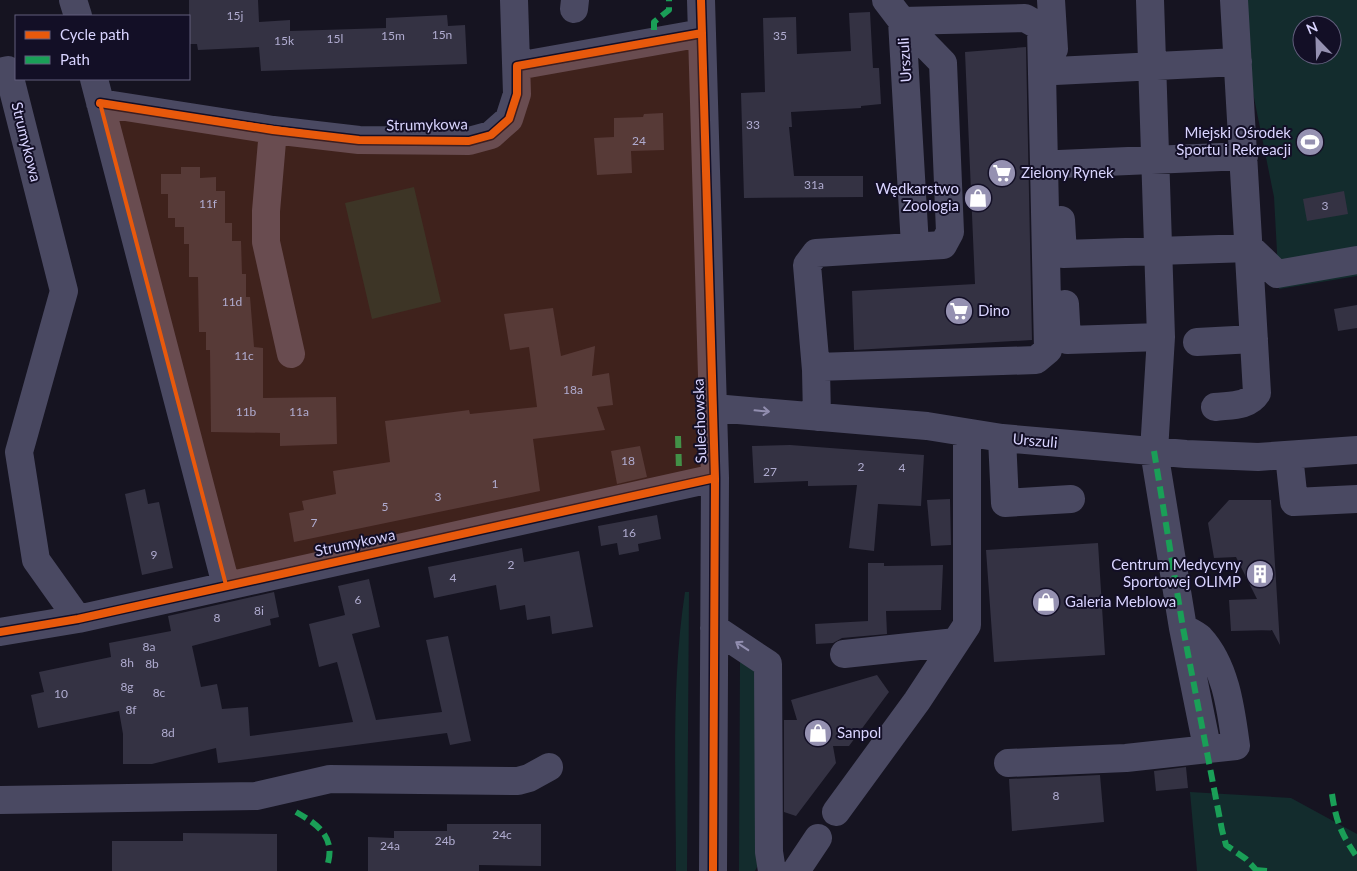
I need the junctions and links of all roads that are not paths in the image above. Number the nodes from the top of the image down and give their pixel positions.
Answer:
1 (74, 0) edge
2 (514, 0) edge
3 (701, 0) edge
4 (886, 0) edge
5 (1052, 0) edge
6 (1150, 0) edge
7 (1234, 0) edge
8 (78, 15) edge
9 (902, 21) junction
10 (702, 33) junction
11 (1238, 62) junction
12 (517, 66) junction
13 (1152, 66) junction
14 (1055, 70) junction
15 (0, 72) edge
16 (97, 91) edge
17 (273, 130) junction
18 (1244, 156) junction
19 (1155, 160) junction
20 (1059, 164) junction
21 (915, 246) junction
22 (1250, 248) junction
23 (1158, 251) junction
24 (1063, 254) junction
25 (1357, 260) edge
26 (1161, 337) junction
27 (1254, 339) junction
28 (1197, 342) dead end
29 (290, 354) dead end
30 (816, 367) junction
31 (1215, 407) dead end
32 (714, 408) junction
33 (817, 416) junction
34 (967, 434) junction
35 (1002, 438) junction
36 (1357, 450) edge
37 (1154, 451) junction
38 (1289, 456) junction
39 (715, 478) junction
40 (1071, 499) dead end
41 (1357, 499) edge
42 (226, 585) junction
43 (78, 619) junction
44 (714, 628) junction
45 (0, 632) edge
46 (956, 642) junction
47 (844, 654) dead end
48 (1008, 763) dead end
49 (549, 767) dead end
50 (0, 800) edge
51 (836, 812) dead end
52 (818, 838) dead end
53 (713, 871) edge
54 (772, 871) edge
55 (796, 871) edge

1 - 8 street
2 - 12 street, Strumykowa
3 - 10 street, Sulechowska
4 - 9 street, Urszuli
5 - 14 street
6 - 13 street
7 - 11 street
9 - 21 street, Urszuli
9 - 21 street
9 - 30 street
10 - 12 street
10 - 32 street, Sulechowska
11 - 13 street
11 - 18 street
12 - 17 street, Strumykowa
13 - 14 street
13 - 19 street
14 - 20 street
15 - 43 street, Strumykowa
16 - 17 street, Strumykowa
16 - 42 street, Strumykowa
17 - 29 street
18 - 19 street
18 - 22 street
19 - 20 street
19 - 23 street
20 - 24 street
21 - 30 street
22 - 23 street
22 - 25 street
22 - 27 street
23 - 24 street
23 - 26 street
24 - 26 street
26 - 37 street
27 - 28 street
27 - 31 street
30 - 33 street
32 -> 33 street, Urszuli
32 - 39 street, Sulechowska
33 - 34 street, Urszuli
34 - 35 street, Urszuli
34 - 46 street
35 - 37 street, Urszuli
35 - 40 street
36 - 38 street, Urszuli
37 - 38 street, Urszuli
37 - 48 street
38 - 41 street
39 - 42 street, Strumykowa
39 - 44 street, Sulechowska
42 - 43 street, Strumykowa
43 - 45 street, Strumykowa
44 - 53 street, Sulechowska
54 -> 44 street
46 - 47 street
46 - 51 street
49 - 50 street
52 - 55 street

